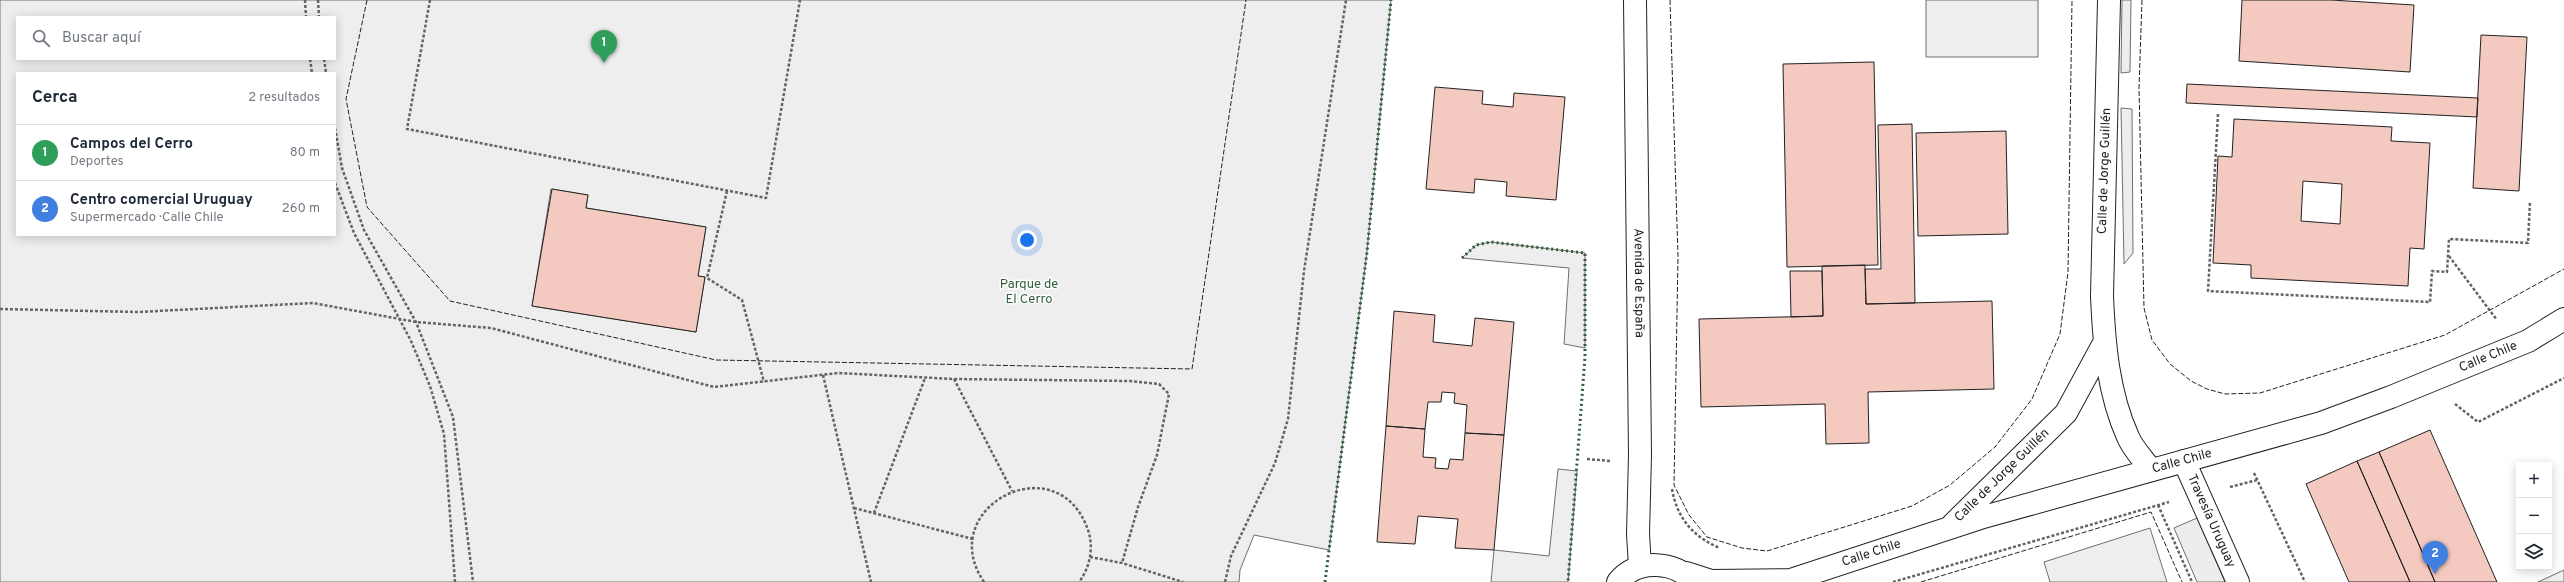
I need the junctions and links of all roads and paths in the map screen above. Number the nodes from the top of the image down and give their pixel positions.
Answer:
1 (305, 0) edge
2 (318, 0) edge
3 (430, 0) edge
4 (800, 0) edge
5 (1346, 0) edge
6 (1635, 0) edge
7 (2109, 0) edge
8 (306, 16) edge
9 (319, 16) edge
10 (310, 60) edge
11 (324, 60) edge
12 (312, 72) edge
13 (326, 72) edge
14 (2218, 114) dead end
15 (336, 134) edge
16 (336, 186) edge
17 (727, 191) junction
18 (2530, 201) dead end
19 (2449, 256) junction
20 (0, 308) edge
21 (399, 319) junction
22 (2564, 319) edge
23 (416, 322) junction
24 (2498, 322) dead end
25 (2104, 342) junction
26 (823, 375) junction
27 (925, 378) junction
28 (2564, 378) edge
29 (954, 379) junction
30 (764, 382) junction
31 (2448, 407) dead end
32 (2184, 461) junction
33 (2151, 470) junction
34 (2260, 472) dead end
35 (1671, 481) dead end
36 (1012, 491) junction
37 (854, 508) junction
38 (874, 513) junction
39 (1950, 528) junction
40 (973, 539) junction
41 (1725, 551) dead end
42 (1090, 557) junction
43 (1122, 564) junction
44 (1640, 566) junction
45 (1690, 578) edge
46 (1789, 581) edge
47 (455, 582) edge
48 (473, 582) edge
49 (872, 582) edge
50 (984, 582) edge
51 (1079, 582) edge
52 (1183, 582) edge
53 (1225, 582) edge
54 (1618, 582) edge
55 (1893, 582) edge
56 (2192, 582) edge
57 (2238, 582) edge
58 (2305, 582) edge

1 - 8 path
2 - 9 path
3 - 17 path
4 - 17 path
5 - 53 path
6 - 44 street, Avenida de España
7 - 25 street, Calle de Jorge Guillén
10 - 12 path
11 - 13 path
14 - 19 path
15 - 23 path
16 - 21 path
17 - 30 path
18 - 19 path
19 - 24 path
20 - 21 path
21 - 23 path
21 - 47 path
22 - 32 street, Calle Chile
23 - 30 path
23 - 48 path
25 - 33 street, Calle de Jorge Guillén
25 - 39 street, Calle de Jorge Guillén
26 - 27 path
26 - 30 path
26 - 37 path
27 - 29 path
27 - 38 path
28 - 31 path
29 - 36 path
29 - 43 path
32 - 33 street, Calle Chile
32 - 57 street, Travesía Uruguay
33 - 39 street, Calle Chile
34 - 58 path
35 - 41 path
36 - 40 path
36 - 42 path
37 - 38 path
37 - 49 path
38 - 40 path
39 - 46 street, Calle Chile
40 - 50 path
42 - 43 path
42 - 51 path
43 - 52 path
44 - 45 street, Calle Chile
44 - 54 street
45 - 46 street, Calle Chile
55 - 56 path

